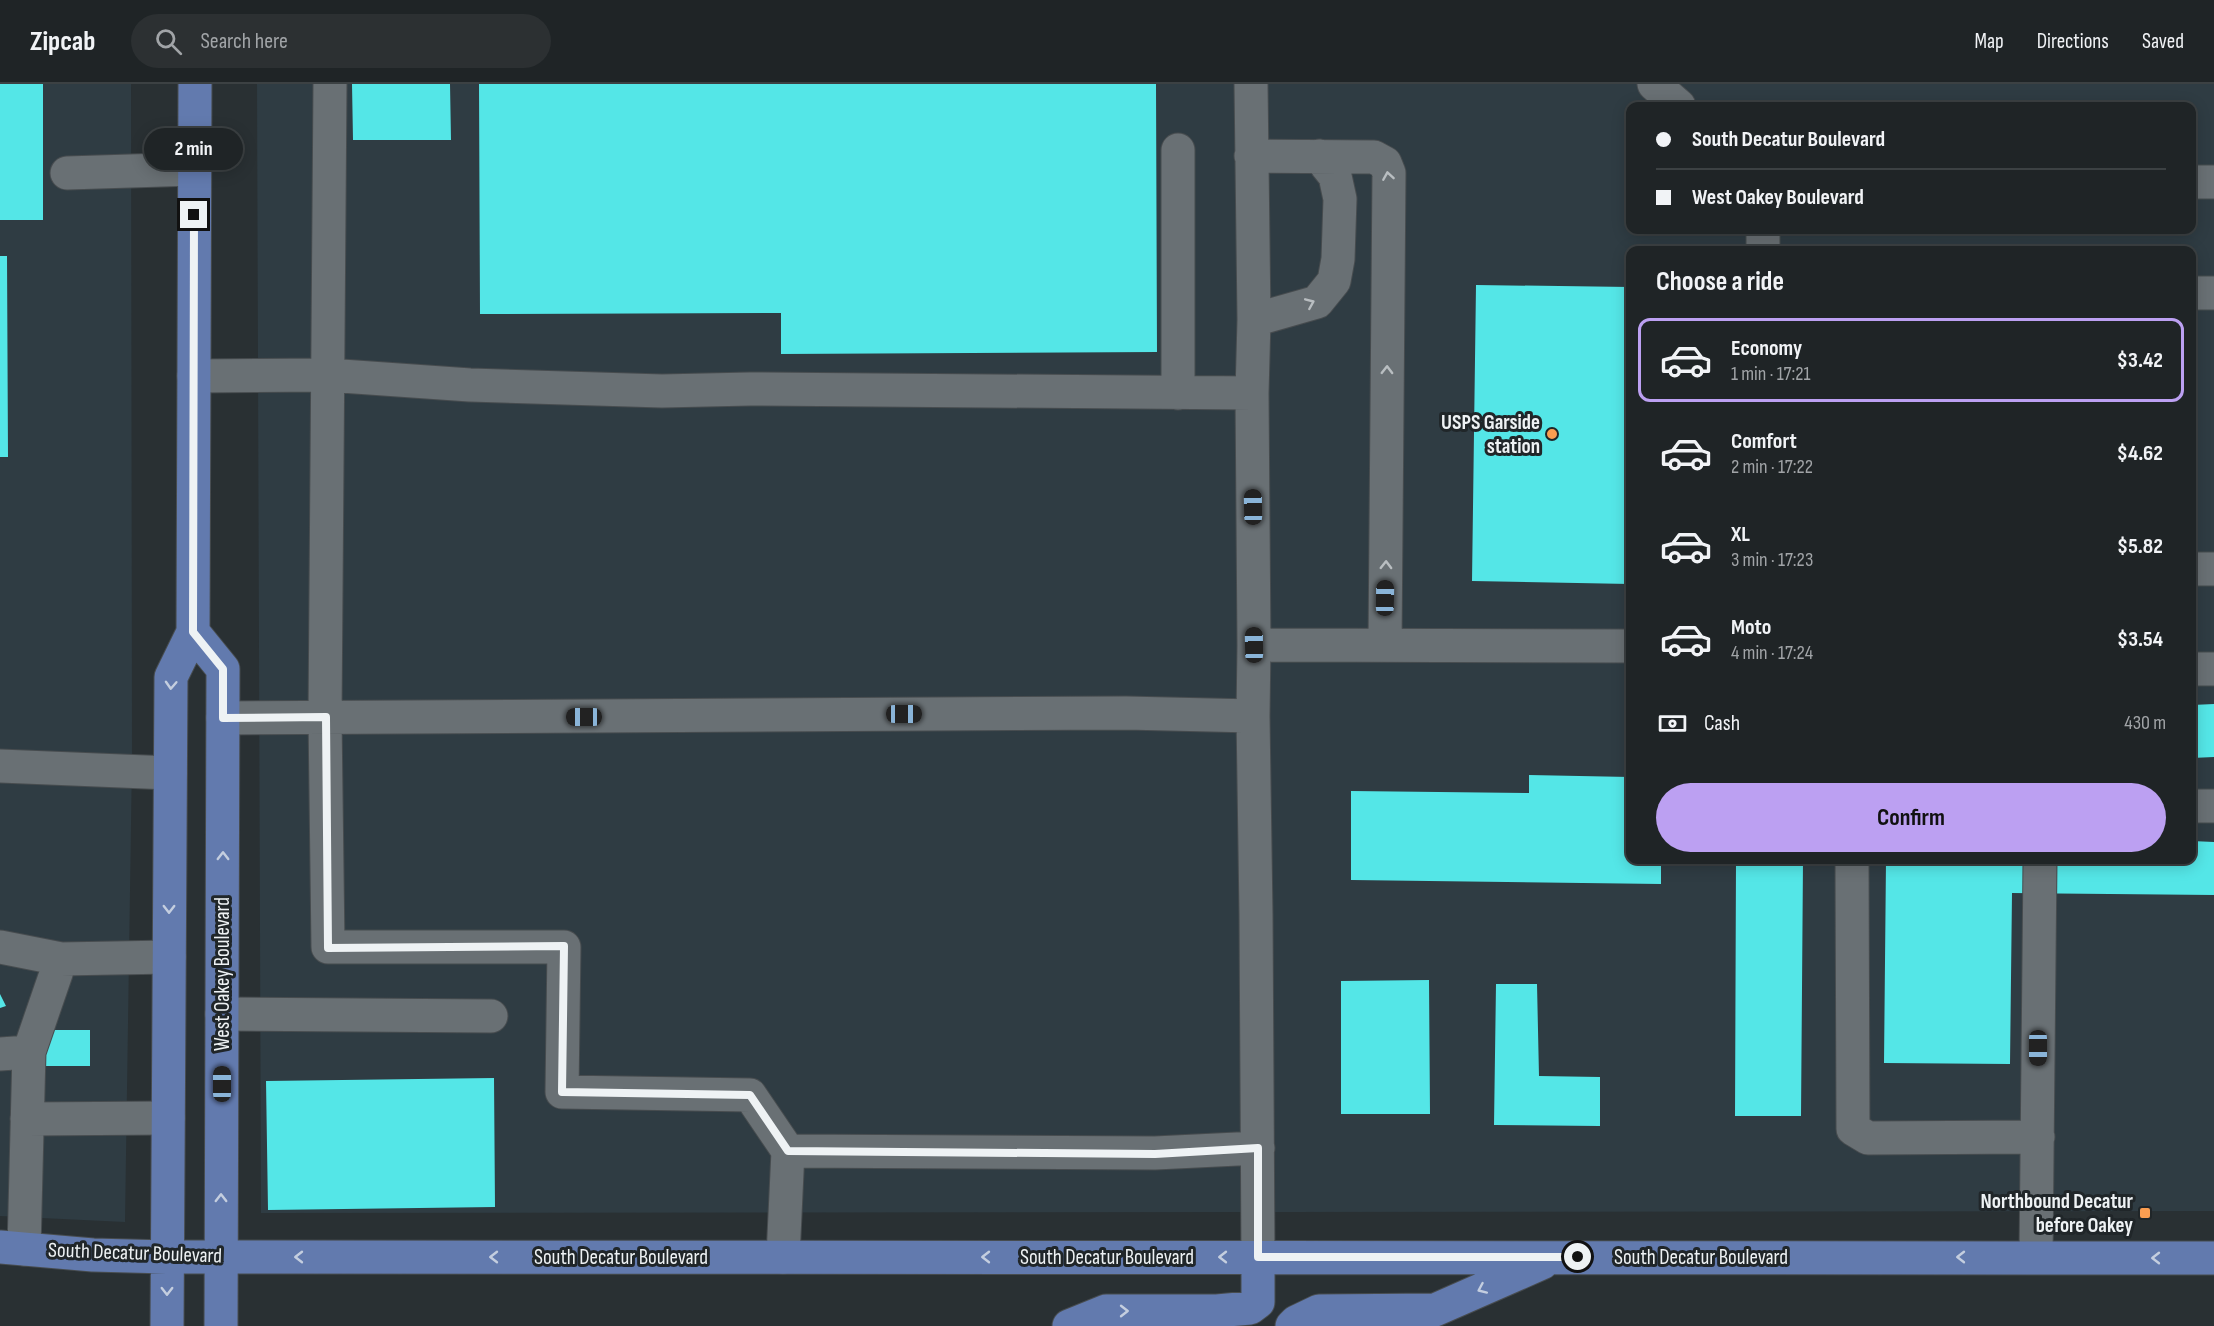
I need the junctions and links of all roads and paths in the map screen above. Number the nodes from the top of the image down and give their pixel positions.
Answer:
1 (195, 84) edge
2 (330, 84) edge
3 (1251, 84) edge
4 (1654, 84) edge
5 (1674, 102) edge
6 (1178, 150) dead end
7 (1251, 156) junction
8 (1319, 156) junction
9 (194, 169) junction
10 (67, 172) dead end
11 (2196, 182) edge
12 (2214, 182) edge
13 (2196, 293) edge
14 (2214, 293) edge
15 (1254, 320) junction
16 (327, 375) junction
17 (194, 376) junction
18 (1178, 393) junction
19 (1252, 393) junction
20 (2196, 569) edge
21 (2214, 569) edge
22 (193, 632) junction
23 (1254, 645) junction
24 (1385, 645) junction
25 (1626, 646) edge
26 (2196, 669) edge
27 (2214, 669) edge
28 (1253, 716) junction
29 (326, 717) junction
30 (223, 718) junction
31 (0, 766) edge
32 (170, 773) junction
33 (2196, 806) edge
34 (2214, 806) edge
35 (1852, 864) edge
36 (2040, 864) edge
37 (0, 947) edge
38 (169, 957) junction
39 (61, 959) junction
40 (222, 1014) junction
41 (490, 1016) dead end
42 (15, 1053) edge
43 (168, 1118) junction
44 (27, 1119) junction
45 (2038, 1137) junction
46 (1258, 1148) junction
47 (788, 1151) junction
48 (12, 1248) edge
49 (167, 1257) junction
50 (221, 1257) junction
51 (783, 1257) junction
52 (1258, 1257) junction
53 (1555, 1257) junction
54 (2036, 1257) junction
55 (2214, 1258) edge
56 (167, 1326) edge
57 (221, 1326) edge
58 (1069, 1326) edge
59 (1292, 1326) edge

1 - 9 main road
2 - 16 lane
3 - 7 lane
4 - 5 lane
6 - 18 lane
7 - 8 lane
7 - 15 lane
15 -> 8 lane
24 -> 8 lane
9 - 10 lane
9 - 17 main road
11 - 12 lane
13 - 14 lane
15 - 19 lane
16 - 17 lane
16 - 18 lane
16 - 29 lane
17 - 22 main road
18 - 19 lane
19 - 23 lane
20 - 21 lane
22 - 30 main road, West Oakey Boulevard
22 -> 32 main road
23 - 24 lane
23 - 28 lane
24 - 25 lane
26 - 27 lane
28 - 29 lane
28 - 46 lane
29 - 30 lane
29 - 47 lane
40 -> 30 main road, West Oakey Boulevard
31 - 32 lane
32 -> 38 main road
33 - 34 lane
35 - 45 lane
36 - 45 lane
37 - 39 lane
38 - 39 lane
38 - 43 main road
39 - 42 lane
40 - 41 lane
50 -> 40 main road, West Oakey Boulevard
42 - 44 lane
43 - 44 lane
43 - 49 main road
44 - 48 lane
45 - 54 lane
46 - 47 lane
46 - 52 lane
47 - 51 lane
48 - 49 main road, South Decatur Boulevard
49 - 50 main road, South Decatur Boulevard
49 -> 56 main road
51 -> 50 main road, South Decatur Boulevard
50 - 57 main road, West Oakey Boulevard
52 -> 51 main road, South Decatur Boulevard
52 - 53 main road, South Decatur Boulevard
58 -> 52 main road
54 -> 53 main road, South Decatur Boulevard
53 -> 59 main road
55 -> 54 main road, South Decatur Boulevard

